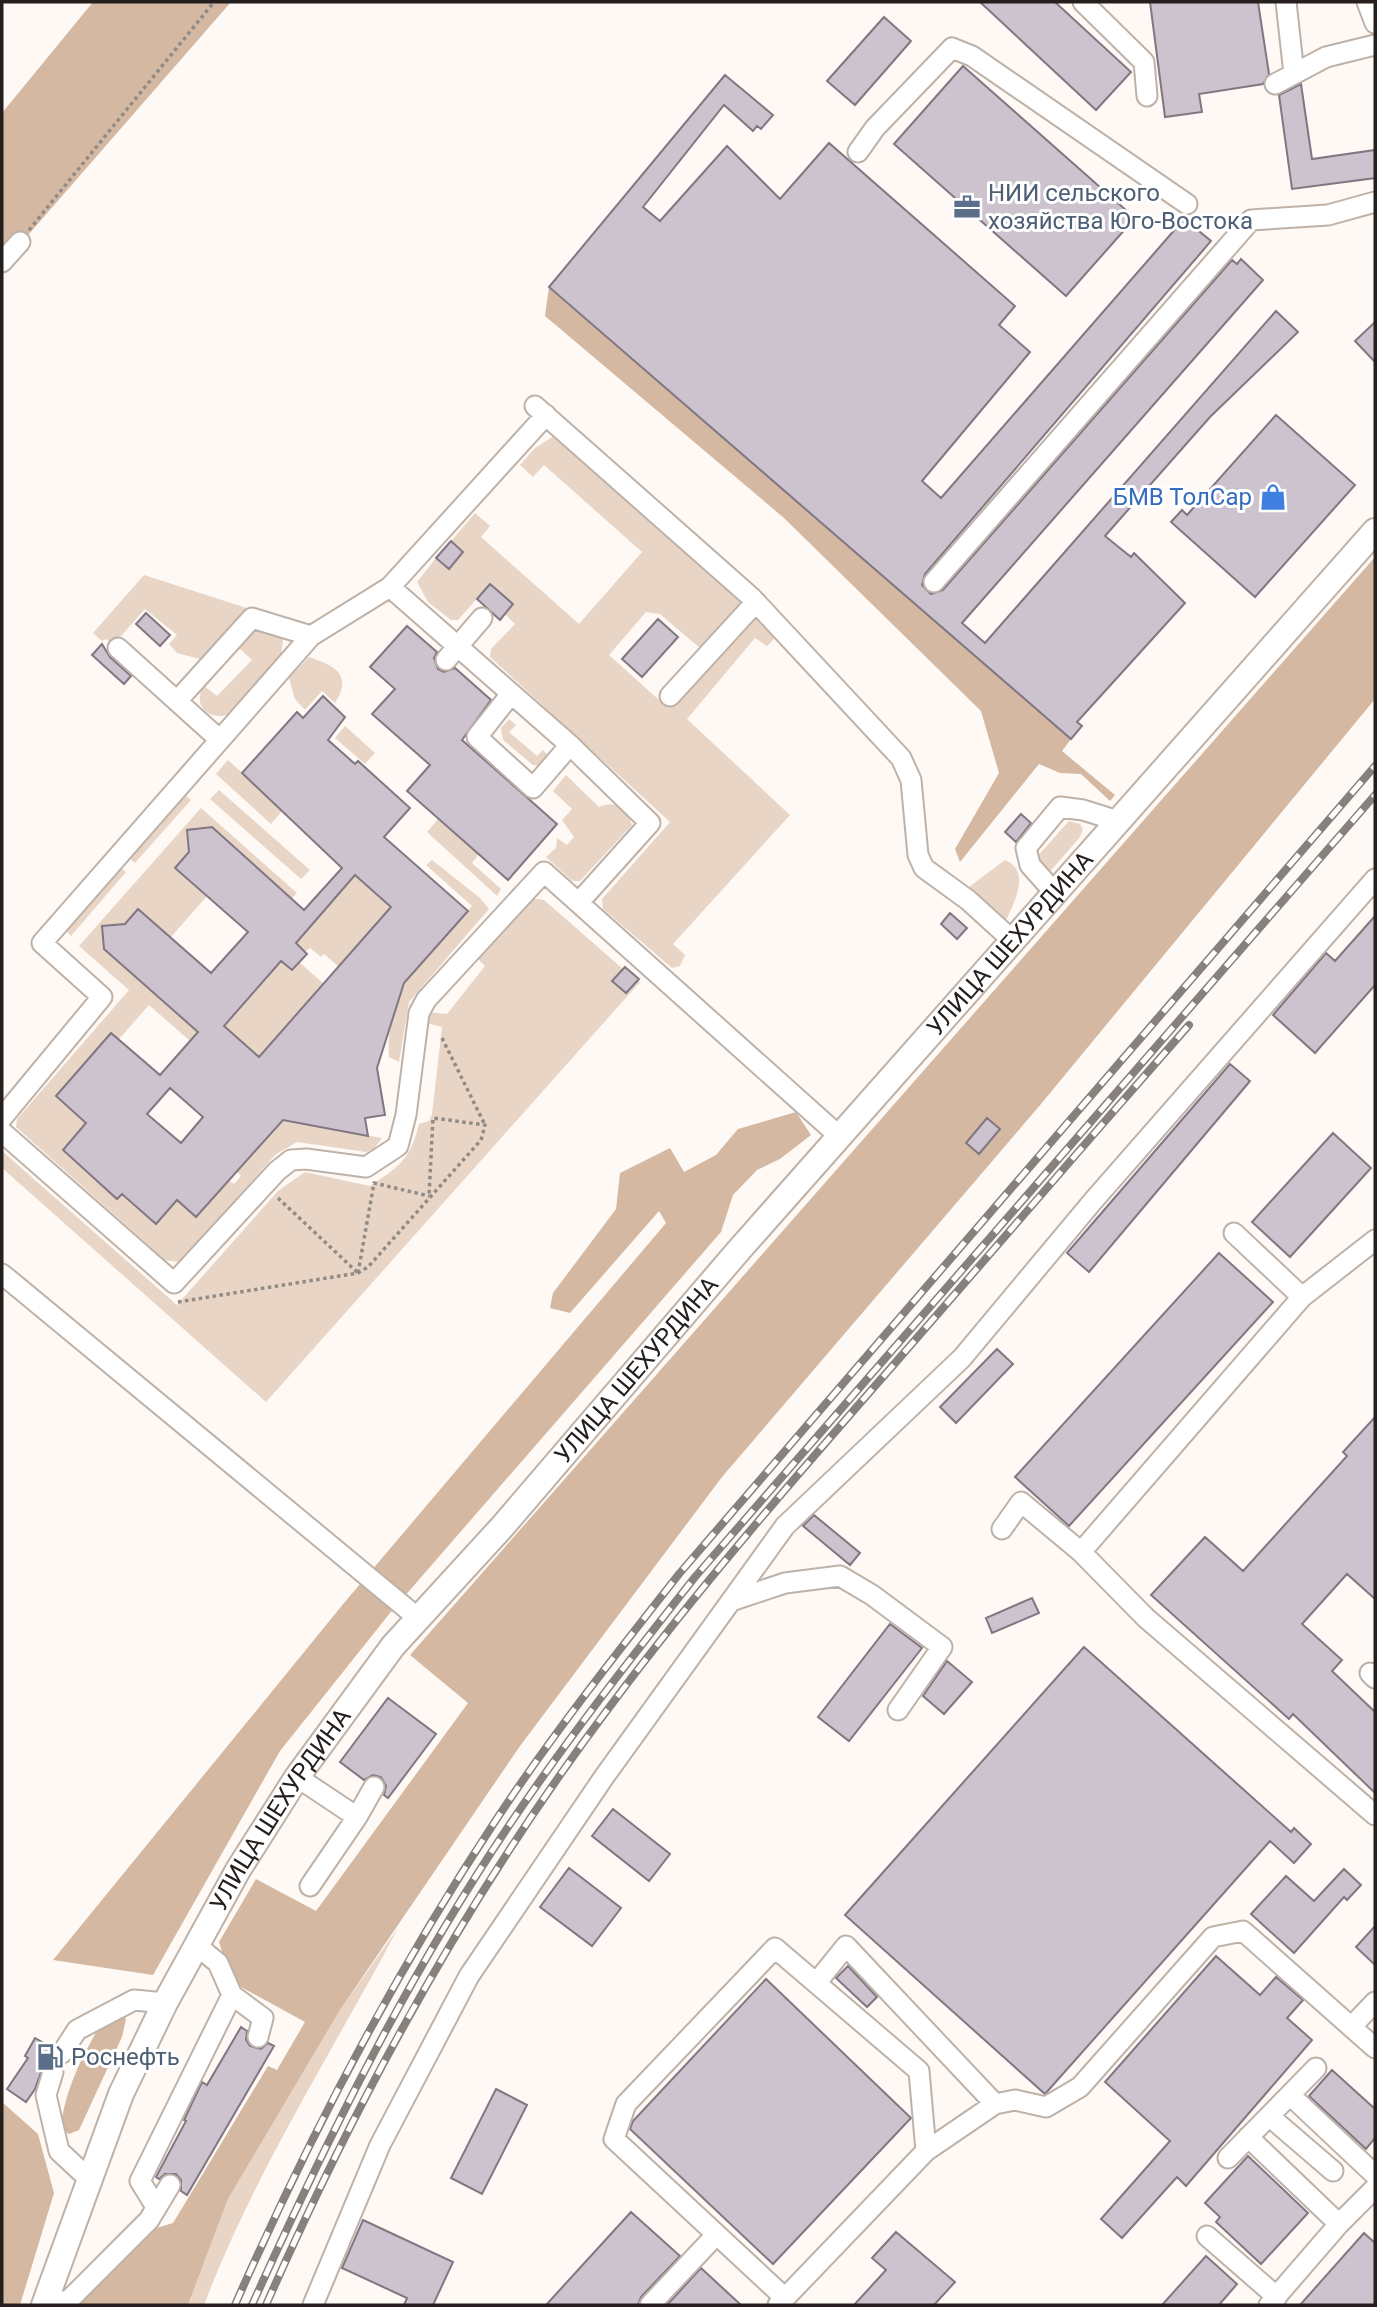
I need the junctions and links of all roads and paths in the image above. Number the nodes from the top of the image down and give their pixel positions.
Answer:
1 (214, 2) edge
2 (1083, 2) edge
3 (1286, 2) edge
4 (1367, 2) edge
5 (1375, 23) edge
6 (1375, 45) edge
7 (1294, 74) junction
8 (1275, 84) dead end
9 (1147, 96) dead end
10 (858, 152) dead end
11 (1375, 202) edge
12 (1187, 204) dead end
13 (20, 242) joint
14 (2, 262) edge
15 (1375, 531) edge
16 (934, 582) dead end
17 (390, 587) junction
18 (756, 603) junction
19 (482, 618) dead end
20 (311, 636) junction
21 (118, 648) dead end
22 (452, 653) junction
23 (511, 694) junction
24 (670, 696) dead end
25 (177, 701) junction
26 (220, 740) junction
27 (570, 746) junction
28 (1118, 821) junction
29 (1375, 878) edge
30 (1054, 892) junction
31 (580, 901) junction
32 (1012, 940) junction
33 (442, 1038) dead end
34 (2, 1118) edge
35 (485, 1125) junction
36 (2, 1132) edge
37 (839, 1136) junction
38 (274, 1194) dead end
39 (429, 1196) junction
40 (1234, 1233) dead end
41 (1375, 1240) edge
42 (358, 1273) junction
43 (2, 1274) edge
44 (1302, 1297) junction
45 (178, 1302) dead end
46 (1002, 1529) dead end
47 (1081, 1552) junction
48 (734, 1600) junction
49 (418, 1618) junction
50 (898, 1710) dead end
51 (298, 1777) junction
52 (374, 1787) dead end
53 (1375, 1815) edge
54 (357, 1817) junction
55 (310, 1886) dead end
56 (196, 1945) junction
57 (817, 1982) junction
58 (232, 1995) junction
59 (1375, 2002) edge
60 (164, 2003) junction
61 (1352, 2026) junction
62 (258, 2037) dead end
63 (942, 2047) junction
64 (1375, 2048) edge
65 (62, 2053) dead end
66 (1316, 2068) dead end
67 (919, 2071) junction
68 (53, 2072) dead end
69 (1290, 2095) junction
70 (995, 2104) junction
71 (1269, 2116) junction
72 (1248, 2137) junction
73 (926, 2151) junction
74 (1228, 2158) dead end
75 (1333, 2171) dead end
76 (1375, 2175) edge
77 (89, 2179) junction
78 (170, 2185) dead end
79 (1373, 2196) edge
80 (156, 2207) junction
81 (1339, 2224) junction
82 (715, 2236) junction
83 (1207, 2236) dead end
84 (1273, 2301) edge
85 (781, 2302) edge
86 (45, 2303) edge
87 (313, 2305) edge
88 (650, 2305) edge

1 - 13 path
2 - 9 street
3 - 7 street
4 - 5 street
6 - 7 street
7 - 8 street
10 - 12 street
11 - 16 street
13 - 14 street
15 - 28 main road, УЛИЦА ШЕХУРДИНА
17 - 18 street
17 - 20 street
17 - 22 street
18 - 24 street
18 - 32 street
19 - 22 street
20 - 25 street
20 - 26 street
21 - 25 street
22 - 23 street
23 - 27 street
23 - 27 street
25 - 26 street
26 - 34 street
27 - 31 street
28 - 30 main road, УЛИЦА ШЕХУРДИНА
28 - 30 street
29 - 48 street
30 - 32 main road, УЛИЦА ШЕХУРДИНА
31 - 36 street
31 - 37 street
32 - 37 main road, УЛИЦА ШЕХУРДИНА
33 - 35 path
35 - 39 path
35 - 39 path
37 - 49 main road, УЛИЦА ШЕХУРДИНА
38 - 42 path
39 - 42 path
39 - 42 path
40 - 44 street
41 - 44 street
42 - 45 path
43 - 49 street
44 - 47 street
46 - 47 street
47 - 53 street
48 - 50 street
48 - 87 street
49 - 51 main road, УЛИЦА ШЕХУРДИНА
51 - 54 street
51 - 56 main road, УЛИЦА ШЕХУРДИНА
52 - 54 street
54 - 55 street
56 - 58 street
56 - 60 main road, УЛИЦА ШЕХУРДИНА
57 - 63 street
57 - 67 street
57 - 82 street
58 - 62 street
58 - 80 street
59 - 61 street
60 - 65 street
60 - 77 main road, УЛИЦА ШЕХУРДИНА
61 - 64 street
61 - 70 street
63 - 67 street
63 - 70 street
66 - 69 street
67 - 73 street
68 - 77 street
69 - 71 street
69 - 76 street
70 - 73 street
71 - 72 street
71 - 75 street
72 - 74 street
72 - 81 street
73 - 85 street
77 - 86 main road, УЛИЦА ШЕХУРДИНА
78 - 80 street
79 - 81 street
80 - 86 street
81 - 84 street
82 - 85 street
82 - 88 street
83 - 84 street

